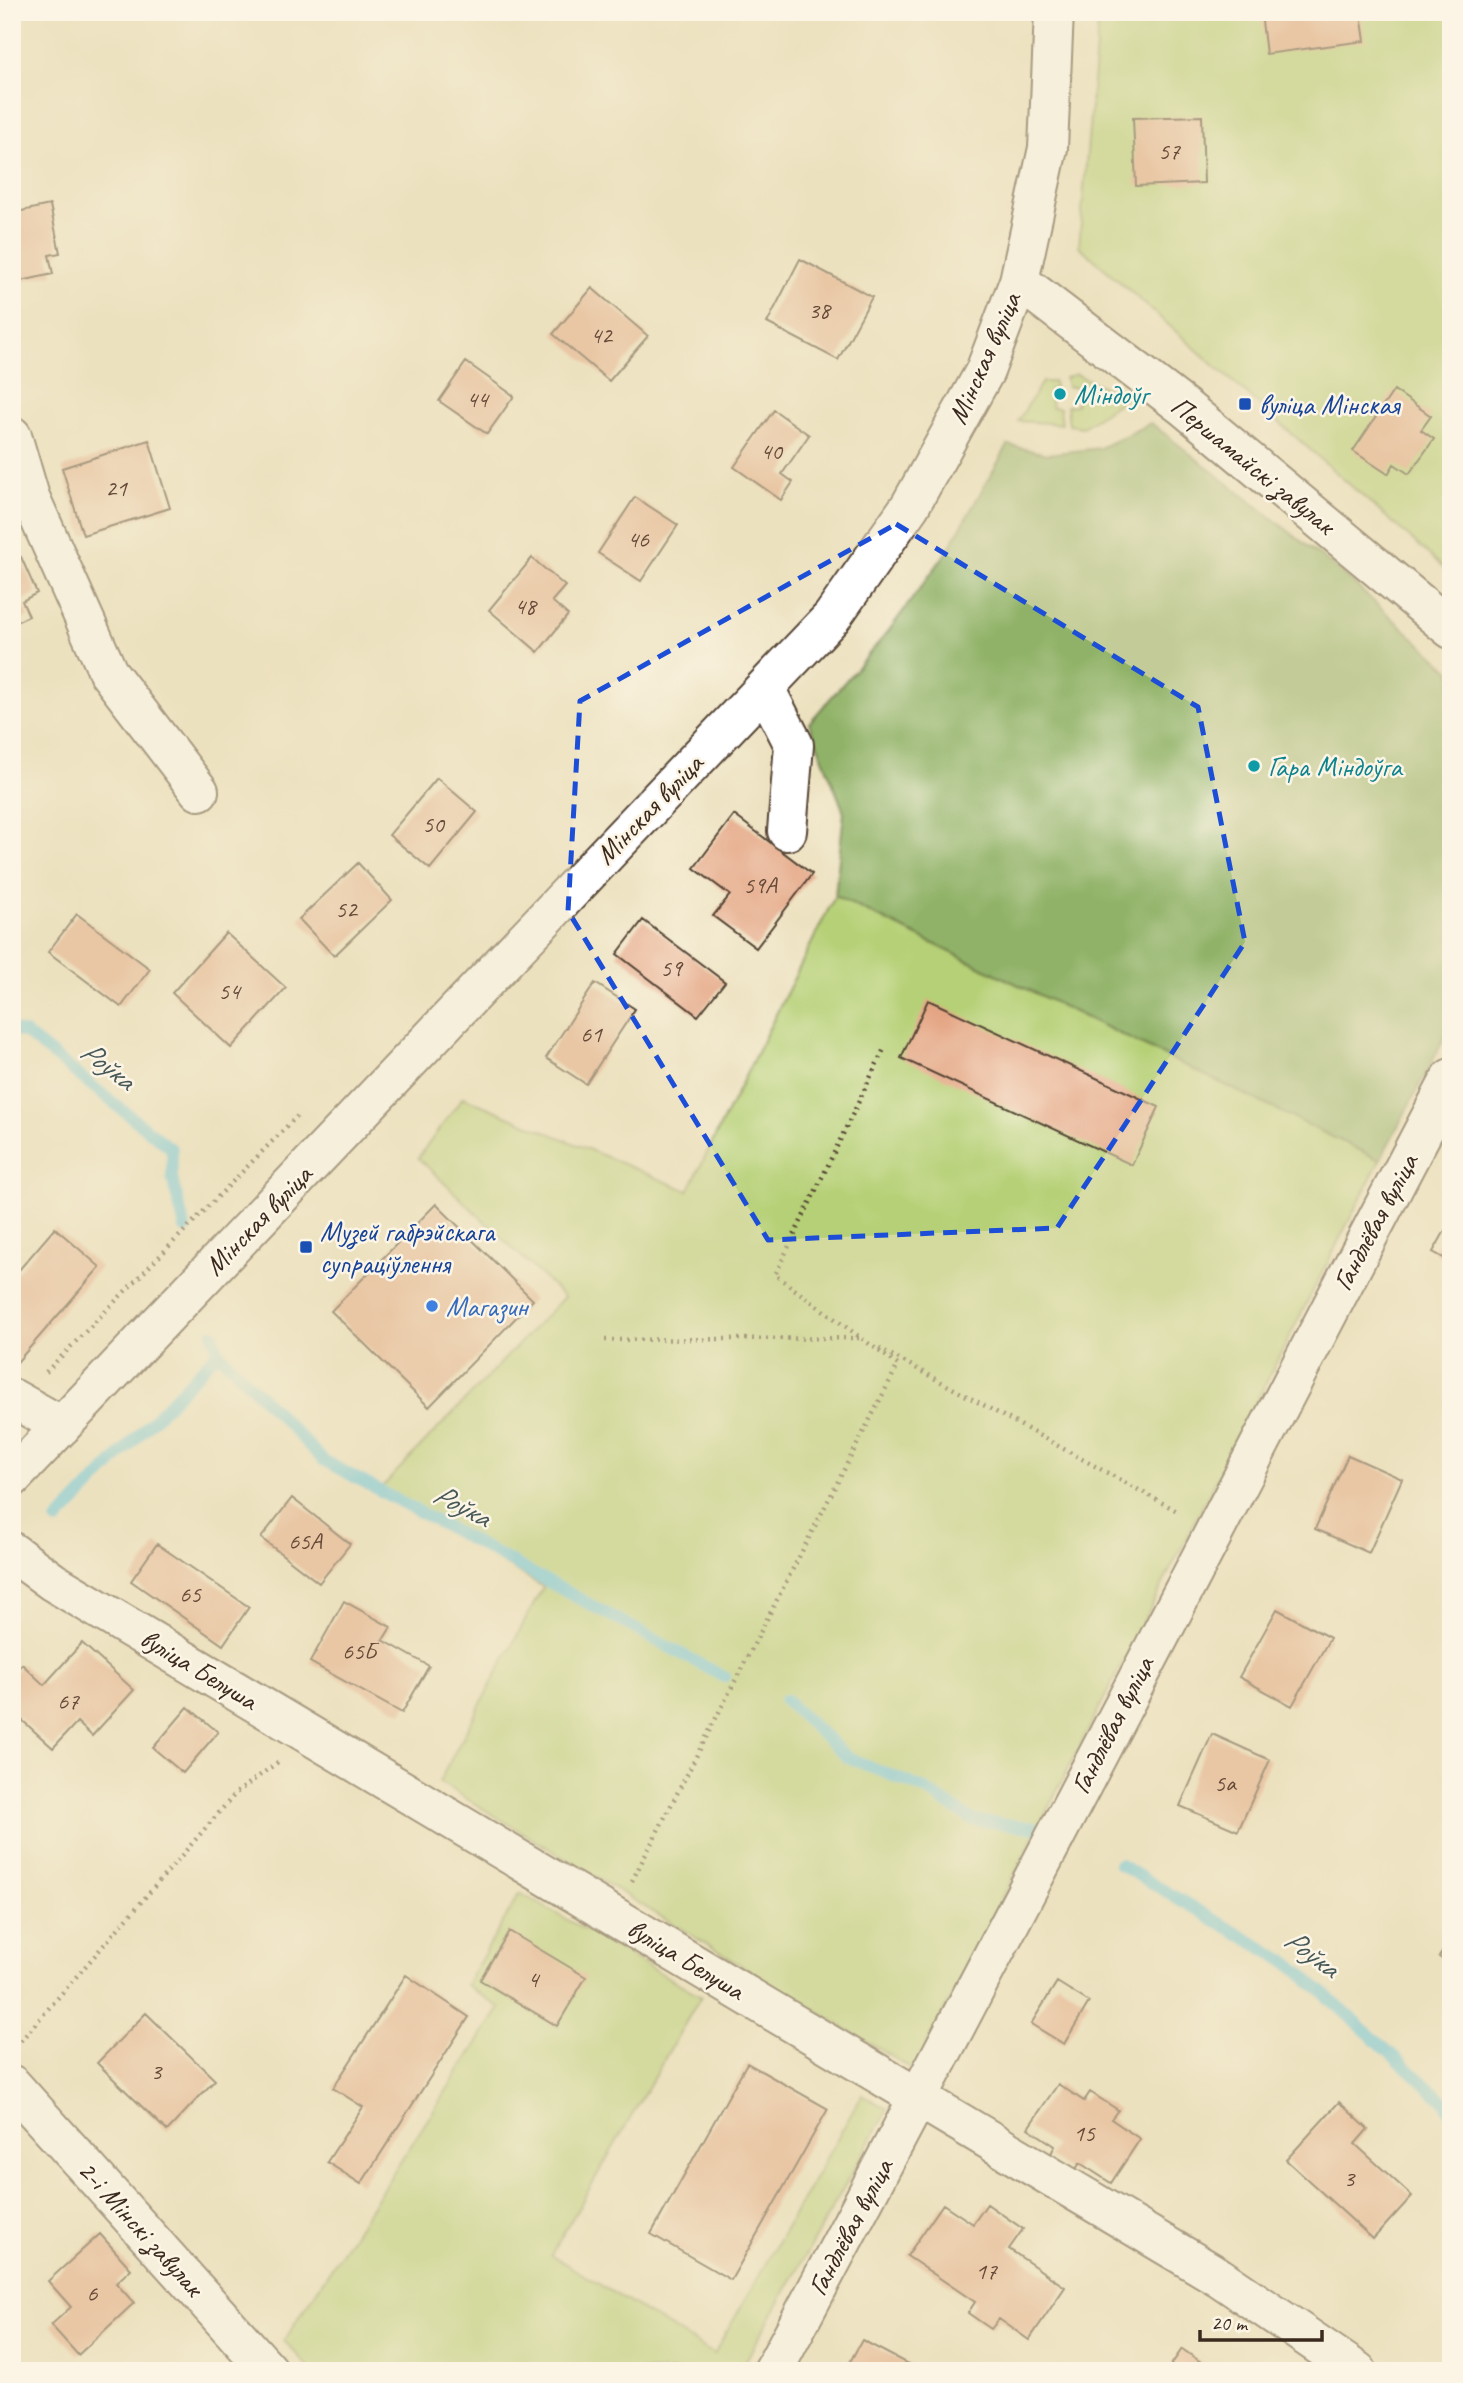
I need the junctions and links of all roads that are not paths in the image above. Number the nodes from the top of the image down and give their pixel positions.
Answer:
1 (1054, 12) edge
2 (1019, 281) junction
3 (12, 436) edge
4 (1451, 629) edge
5 (765, 688) junction
6 (199, 790) dead end
7 (787, 831) dead end
8 (1451, 1078) edge
9 (15, 1399) edge
10 (62, 1426) junction
11 (12, 1478) edge
12 (12, 1552) edge
13 (12, 2085) edge
14 (920, 2098) junction
15 (269, 2371) edge
16 (773, 2371) edge
17 (1357, 2371) edge

1 - 2 street, Мінская вуліца
2 - 4 street, Першамайскі завулак
2 - 5 street, Мінская вуліца
3 - 6 street
5 - 7 street
5 - 10 street, Мінская вуліца
8 - 14 street, Гандлёвая вуліца
9 - 10 street
10 - 11 street, Мінская вуліца
12 - 14 street, вуліца Белуша
13 - 15 street, 2-і Мінскі завулак
14 - 16 street, Гандлёвая вуліца
14 - 17 street, вуліца Белуша

